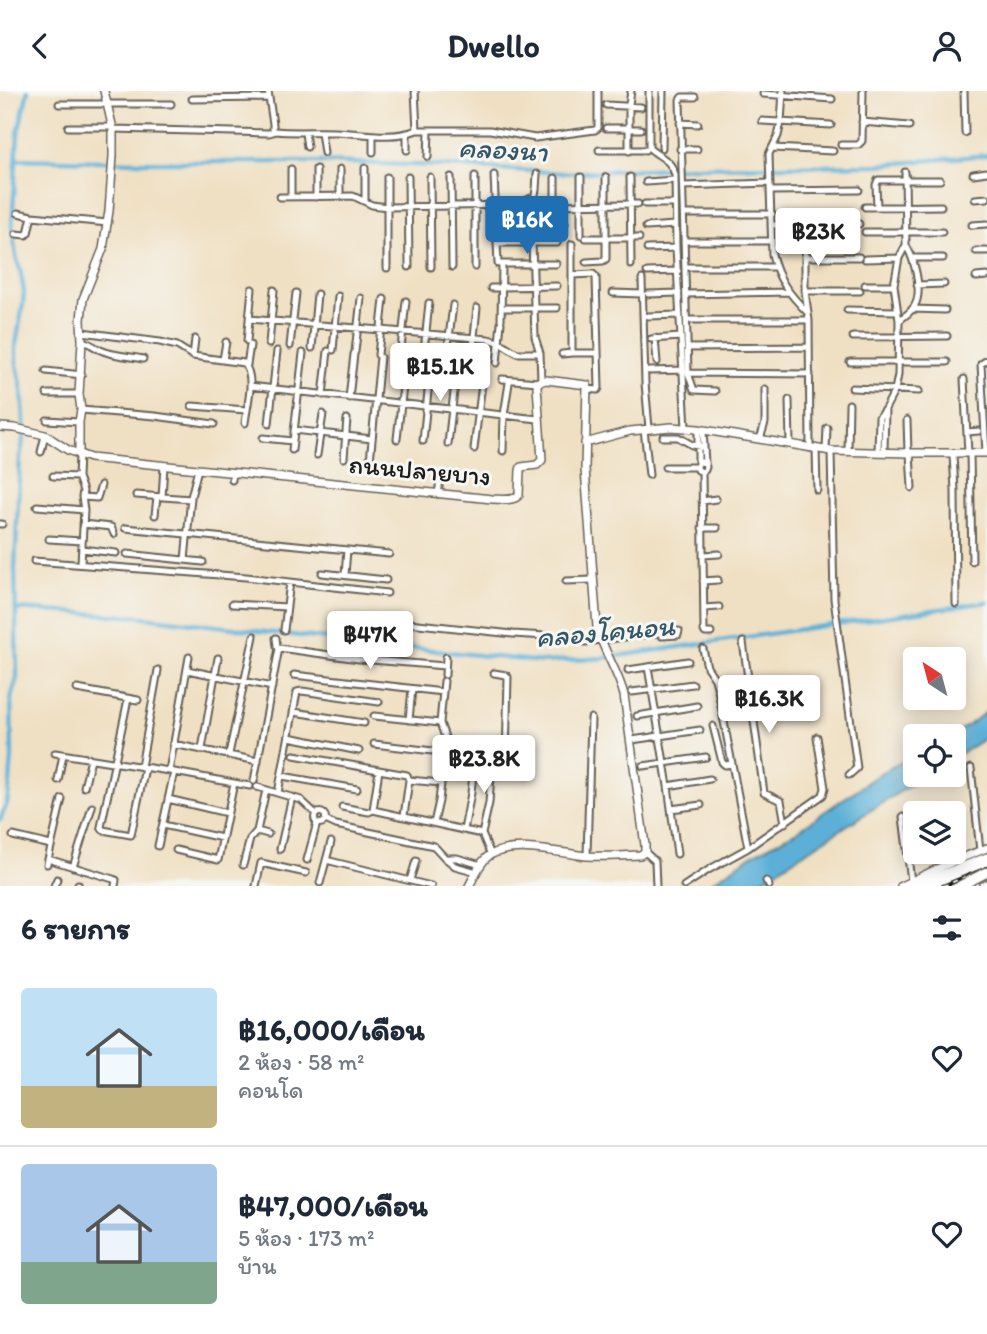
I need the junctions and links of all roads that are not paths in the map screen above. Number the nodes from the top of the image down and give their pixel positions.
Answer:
1 (104, 91) edge
2 (415, 91) edge
3 (597, 91) edge
4 (631, 91) edge
5 (649, 91) edge
6 (663, 91) edge
7 (863, 91) edge
8 (964, 91) edge
9 (783, 93) edge
10 (763, 94) dead end
11 (268, 95) edge
12 (695, 97) dead end
13 (192, 99) dead end
14 (832, 99) dead end
15 (107, 103) junction
16 (58, 104) dead end
17 (172, 104) dead end
18 (606, 105) dead end
19 (629, 106) junction
20 (641, 107) dead end
21 (762, 121) dead end
22 (781, 122) junction
23 (862, 122) junction
24 (662, 123) junction
25 (670, 123) dead end
26 (680, 123) junction
27 (698, 124) dead end
28 (831, 125) dead end
29 (909, 126) dead end
30 (68, 127) dead end
31 (113, 128) junction
32 (606, 128) dead end
33 (629, 129) junction
34 (641, 129) dead end
35 (417, 130) junction
36 (429, 131) junction
37 (273, 132) junction
38 (305, 132) junction
39 (321, 132) junction
40 (407, 133) junction
41 (965, 133) dead end
42 (373, 135) junction
43 (841, 145) dead end
44 (307, 147) dead end
45 (662, 148) dead end
46 (680, 149) junction
47 (697, 149) dead end
48 (407, 150) dead end
49 (599, 150) dead end
50 (629, 151) junction
51 (645, 151) dead end
52 (771, 151) junction
53 (833, 151) dead end
54 (373, 152) dead end
55 (324, 153) dead end
56 (428, 157) dead end
57 (365, 168) dead end
58 (291, 169) dead end
59 (316, 169) dead end
60 (340, 169) dead end
61 (905, 172) dead end
62 (987, 172) edge
63 (537, 174) dead end
64 (973, 174) dead end
65 (494, 175) dead end
66 (475, 176) dead end
67 (387, 177) dead end
68 (408, 177) dead end
69 (430, 177) dead end
70 (452, 177) dead end
71 (581, 177) dead end
72 (606, 177) dead end
73 (630, 177) dead end
74 (555, 178) dead end
75 (675, 180) junction
76 (940, 180) dead end
77 (769, 181) junction
78 (905, 181) junction
79 (646, 182) dead end
80 (683, 186) junction
81 (859, 190) dead end
82 (770, 191) junction
83 (340, 196) junction
84 (280, 197) dead end
85 (291, 197) junction
86 (316, 197) junction
87 (987, 198) edge
88 (975, 199) dead end
89 (365, 201) junction
90 (536, 202) junction
91 (606, 204) junction
92 (630, 204) junction
93 (675, 204) junction
94 (495, 205) junction
95 (525, 205) junction
96 (555, 205) junction
97 (581, 205) junction
98 (452, 206) junction
99 (475, 206) junction
100 (905, 206) junction
101 (941, 206) dead end
102 (387, 207) junction
103 (409, 207) junction
104 (430, 207) junction
105 (865, 207) dead end
106 (877, 207) junction
107 (531, 211) junction
108 (18, 213) dead end
109 (772, 213) junction
110 (684, 214) junction
111 (32, 216) junction
112 (532, 222) junction
113 (107, 223) junction
114 (496, 223) junction
115 (565, 223) dead end
116 (808, 224) junction
117 (859, 224) dead end
118 (987, 224) edge
119 (675, 225) junction
120 (771, 225) junction
121 (972, 225) dead end
122 (646, 227) dead end
123 (865, 232) dead end
124 (905, 232) junction
125 (942, 232) dead end
126 (16, 234) dead end
127 (606, 238) junction
128 (631, 238) junction
129 (639, 238) dead end
130 (771, 240) junction
131 (684, 241) junction
132 (496, 243) junction
133 (532, 243) junction
134 (557, 243) dead end
135 (572, 244) dead end
136 (905, 244) junction
137 (676, 248) junction
138 (647, 249) dead end
139 (976, 251) dead end
140 (987, 251) edge
141 (805, 257) junction
142 (899, 258) junction
143 (913, 258) junction
144 (943, 258) dead end
145 (586, 262) dead end
146 (556, 264) dead end
147 (502, 265) junction
148 (533, 265) junction
149 (631, 265) dead end
150 (409, 267) dead end
151 (431, 267) dead end
152 (452, 267) dead end
153 (475, 267) dead end
154 (685, 267) junction
155 (774, 267) junction
156 (387, 268) dead end
157 (678, 271) junction
158 (647, 272) dead end
159 (573, 275) junction
160 (987, 276) edge
161 (976, 277) dead end
162 (642, 279) dead end
163 (944, 284) dead end
164 (865, 285) dead end
165 (894, 285) junction
166 (917, 285) junction
167 (533, 286) junction
168 (557, 286) dead end
169 (502, 287) junction
170 (491, 288) dead end
171 (252, 289) dead end
172 (274, 290) dead end
173 (860, 291) dead end
174 (788, 292) junction
175 (296, 293) dead end
176 (613, 293) dead end
177 (682, 293) junction
178 (317, 294) dead end
179 (645, 294) junction
180 (805, 294) junction
181 (338, 296) dead end
182 (361, 298) dead end
183 (384, 299) dead end
184 (795, 299) junction
185 (406, 301) dead end
186 (429, 303) dead end
187 (453, 305) dead end
188 (502, 308) junction
189 (534, 308) junction
190 (556, 308) dead end
191 (477, 309) dead end
192 (912, 309) junction
193 (847, 310) dead end
194 (946, 310) dead end
195 (897, 311) junction
196 (680, 315) junction
197 (648, 316) dead end
198 (808, 316) junction
199 (249, 319) junction
200 (687, 320) junction
201 (271, 321) junction
202 (899, 321) junction
203 (292, 323) junction
204 (314, 325) junction
205 (336, 327) junction
206 (358, 328) junction
207 (380, 329) junction
208 (403, 331) junction
209 (82, 332) junction
210 (426, 333) junction
211 (899, 335) junction
212 (449, 336) junction
213 (947, 336) dead end
214 (681, 337) junction
215 (853, 337) dead end
216 (474, 338) junction
217 (195, 339) dead end
218 (82, 341) junction
219 (226, 342) dead end
220 (499, 342) junction
221 (269, 344) dead end
222 (290, 346) dead end
223 (809, 347) junction
224 (312, 348) dead end
225 (688, 348) junction
226 (277, 351) dead end
227 (303, 353) dead end
228 (540, 353) junction
229 (572, 353) junction
230 (598, 353) junction
231 (562, 354) dead end
232 (193, 356) junction
233 (143, 359) dead end
234 (223, 360) junction
235 (423, 360) dead end
236 (987, 360) edge
237 (431, 361) dead end
238 (446, 362) dead end
239 (657, 362) dead end
240 (850, 362) dead end
241 (898, 362) junction
242 (947, 362) dead end
243 (497, 363) dead end
244 (247, 365) junction
245 (457, 365) dead end
246 (471, 365) dead end
247 (484, 367) dead end
248 (47, 371) dead end
249 (649, 371) dead end
250 (685, 372) junction
251 (810, 374) junction
252 (82, 375) junction
253 (502, 379) dead end
254 (964, 379) dead end
255 (539, 381) junction
256 (509, 383) dead end
257 (250, 386) junction
258 (852, 388) dead end
259 (272, 389) junction
260 (587, 389) junction
261 (765, 389) dead end
262 (895, 390) junction
263 (715, 391) dead end
264 (919, 391) dead end
265 (298, 392) junction
266 (47, 394) dead end
267 (79, 394) junction
268 (323, 395) junction
269 (349, 398) junction
270 (376, 401) junction
271 (789, 401) dead end
272 (401, 404) junction
273 (849, 404) dead end
274 (192, 406) dead end
275 (426, 406) junction
276 (452, 409) junction
277 (81, 410) junction
278 (247, 410) junction
279 (479, 412) junction
280 (323, 414) dead end
281 (505, 415) junction
282 (347, 419) dead end
283 (538, 419) junction
284 (47, 420) dead end
285 (907, 420) dead end
286 (79, 422) junction
287 (245, 423) dead end
288 (214, 424) dead end
289 (269, 424) dead end
290 (0, 427) edge
291 (647, 428) junction
292 (686, 428) junction
293 (827, 428) dead end
294 (294, 429) junction
295 (700, 430) junction
296 (979, 431) dead end
297 (967, 432) junction
298 (320, 433) junction
299 (45, 435) junction
300 (346, 436) junction
301 (663, 437) dead end
302 (263, 438) dead end
303 (372, 439) junction
304 (397, 439) dead end
305 (760, 439) junction
306 (293, 441) junction
307 (423, 441) dead end
308 (585, 443) junction
309 (448, 445) dead end
310 (790, 445) junction
311 (701, 447) junction
312 (813, 448) junction
313 (474, 449) dead end
314 (292, 450) dead end
315 (828, 450) junction
316 (503, 451) dead end
317 (848, 451) junction
318 (41, 452) dead end
319 (881, 452) junction
320 (909, 453) junction
321 (969, 453) junction
322 (987, 453) edge
323 (953, 454) junction
324 (79, 455) junction
325 (317, 455) dead end
326 (344, 458) dead end
327 (370, 461) dead end
328 (164, 466) junction
329 (700, 466) junction
330 (665, 467) dead end
331 (198, 469) junction
332 (649, 475) dead end
333 (53, 476) dead end
334 (78, 477) junction
335 (440, 480) dead end
336 (100, 485) dead end
337 (912, 488) dead end
338 (817, 490) dead end
339 (438, 493) junction
340 (136, 495) dead end
341 (82, 497) junction
342 (159, 497) junction
343 (191, 499) junction
344 (716, 499) dead end
345 (702, 501) junction
346 (37, 506) dead end
347 (83, 510) junction
348 (155, 515) dead end
349 (83, 524) junction
350 (717, 528) dead end
351 (125, 529) dead end
352 (702, 529) junction
353 (114, 534) dead end
354 (188, 534) junction
355 (49, 539) dead end
356 (82, 541) junction
357 (82, 549) junction
358 (347, 550) junction
359 (116, 553) dead end
360 (127, 554) dead end
361 (388, 554) dead end
362 (719, 554) dead end
363 (703, 555) junction
364 (185, 560) junction
365 (34, 561) dead end
366 (972, 561) dead end
367 (203, 562) dead end
368 (81, 563) junction
369 (322, 573) dead end
370 (345, 575) junction
371 (386, 580) dead end
372 (593, 580) junction
373 (718, 580) dead end
374 (566, 581) dead end
375 (703, 581) junction
376 (290, 582) junction
377 (387, 593) dead end
378 (232, 604) dead end
379 (956, 604) dead end
380 (287, 607) junction
381 (719, 607) dead end
382 (704, 608) junction
383 (380, 620) dead end
384 (284, 630) dead end
385 (679, 631) dead end
386 (711, 633) dead end
387 (254, 636) dead end
388 (276, 638) dead end
389 (600, 639) junction
390 (743, 642) dead end
391 (279, 648) junction
392 (703, 649) dead end
393 (189, 657) dead end
394 (446, 657) dead end
395 (218, 658) dead end
396 (688, 661) dead end
397 (705, 662) junction
398 (695, 664) dead end
399 (446, 666) junction
400 (648, 667) junction
401 (159, 670) dead end
402 (187, 670) junction
403 (628, 670) dead end
404 (494, 673) dead end
405 (294, 675) dead end
406 (215, 676) junction
407 (243, 681) junction
408 (692, 684) dead end
409 (743, 686) dead end
410 (272, 687) junction
411 (77, 689) dead end
412 (411, 689) junction
413 (651, 689) junction
414 (718, 690) junction
415 (443, 692) junction
416 (632, 692) dead end
417 (128, 699) junction
418 (138, 700) dead end
419 (379, 702) dead end
420 (697, 706) dead end
421 (294, 712) junction
422 (655, 712) junction
423 (374, 716) dead end
424 (637, 716) dead end
425 (591, 718) dead end
426 (409, 720) junction
427 (365, 723) dead end
428 (440, 723) junction
429 (713, 726) dead end
430 (700, 730) dead end
431 (659, 736) junction
432 (289, 737) junction
433 (817, 737) dead end
434 (632, 740) junction
435 (173, 744) junction
436 (374, 744) dead end
437 (202, 750) junction
438 (359, 751) dead end
439 (55, 753) dead end
440 (445, 753) junction
441 (229, 754) junction
442 (63, 755) junction
443 (294, 755) dead end
444 (475, 756) junction
445 (706, 757) dead end
446 (492, 758) junction
447 (91, 759) junction
448 (258, 761) junction
449 (116, 763) junction
450 (664, 763) junction
451 (733, 764) junction
452 (643, 766) dead end
453 (143, 767) junction
454 (971, 768) dead end
455 (379, 770) junction
456 (172, 771) junction
457 (849, 775) dead end
458 (282, 776) junction
459 (710, 779) dead end
460 (58, 780) dead end
461 (409, 780) junction
462 (234, 783) junction
463 (441, 783) junction
464 (253, 785) junction
465 (668, 786) junction
466 (84, 787) dead end
467 (357, 789) dead end
468 (267, 790) junction
469 (278, 793) junction
470 (292, 797) junction
471 (62, 799) dead end
472 (169, 799) junction
473 (701, 805) dead end
474 (92, 807) dead end
475 (342, 807) dead end
476 (671, 809) junction
477 (373, 810) junction
478 (228, 813) junction
479 (316, 814) junction
480 (404, 816) junction
481 (325, 820) junction
482 (317, 823) junction
483 (433, 823) junction
484 (785, 823) junction
485 (163, 825) junction
486 (464, 830) junction
487 (257, 831) junction
488 (268, 834) dead end
489 (482, 834) junction
490 (13, 836) dead end
491 (222, 838) junction
492 (331, 842) dead end
493 (51, 845) junction
494 (158, 846) dead end
495 (748, 848) junction
496 (280, 849) dead end
497 (176, 851) dead end
498 (645, 852) junction
499 (985, 852) edge
500 (677, 854) dead end
501 (491, 855) junction
502 (587, 856) junction
503 (307, 860) dead end
504 (326, 860) junction
505 (416, 861) dead end
506 (910, 864) edge
507 (243, 865) dead end
508 (987, 865) edge
509 (73, 867) junction
510 (479, 868) junction
511 (987, 872) edge
512 (306, 873) dead end
513 (57, 879) dead end
514 (410, 880) junction
515 (320, 883) dead end
516 (913, 884) edge
517 (54, 886) edge
518 (115, 886) edge
519 (256, 886) edge
520 (432, 886) edge
521 (469, 886) edge
522 (656, 886) edge
523 (684, 886) edge
524 (901, 886) edge
525 (933, 886) edge
526 (960, 886) edge

1 - 15 street
2 - 35 street
3 - 36 street
4 - 19 street
5 - 75 street
6 - 24 street
7 - 23 street
8 - 41 street
9 - 10 street
9 - 14 street
9 - 22 street
11 - 13 street
11 - 37 street
12 - 26 street
15 - 16 street
15 - 17 street
15 - 31 street
18 - 19 street
19 - 20 street
19 - 33 street
21 - 22 street
22 - 28 street
22 - 52 street
23 - 29 street
23 - 43 street
24 - 25 street
24 - 45 street
26 - 27 street
26 - 46 street
30 - 31 street
31 - 37 street
31 - 113 street
32 - 33 street
33 - 34 street
33 - 50 street
35 - 36 street
35 - 40 street
36 - 56 street
37 - 38 street
38 - 39 street
38 - 44 street
39 - 42 street
39 - 55 street
40 - 42 street
40 - 48 street
42 - 54 street
46 - 47 street
46 - 80 street
49 - 50 street
50 - 51 street
52 - 53 street
52 - 77 street
57 - 89 street
58 - 85 street
59 - 86 street
60 - 83 street
61 - 78 street
62 - 64 street
63 - 90 street
65 - 94 street
66 - 99 street
67 - 102 street
68 - 103 street
69 - 104 street
70 - 98 street
71 - 97 street
72 - 91 street
73 - 92 street
74 - 96 street
75 - 79 street
75 - 93 street
76 - 78 street
77 - 80 street
77 - 82 street
78 - 100 street
78 - 106 street
80 - 110 street
81 - 82 street
82 - 109 street
83 - 86 street
83 - 89 street
84 - 85 street
85 - 86 street
87 - 88 street
89 - 102 street
90 - 95 street
90 - 96 street
90 - 107 street
91 - 92 street
91 - 97 street
91 - 127 street
92 - 93 street
92 - 128 street
93 - 119 street
94 - 95 street
94 - 99 street
94 - 114 street
95 - 107 street
96 - 97 street
97 - 127 street
98 - 99 street
98 - 104 street
98 - 152 street
99 - 153 street
100 - 101 street
100 - 106 street
100 - 124 street
102 - 103 street
102 - 156 street
103 - 104 street
103 - 150 street
104 - 151 street
105 - 106 street
107 - 112 street
108 - 111 street
109 - 110 street
109 - 120 street
110 - 131 street
111 - 113 street
111 - 126 street
112 - 114 street
112 - 115 street
112 - 133 street
113 - 209 street
114 - 132 street
116 - 117 street
116 - 120 street
116 - 141 street
118 - 121 street
119 - 122 street
119 - 137 street
120 - 130 street
123 - 124 street
124 - 125 street
124 - 136 street
127 - 128 street
127 - 145 street
128 - 129 street
128 - 149 street
130 - 131 street
130 - 155 street
131 - 154 street
132 - 133 street
132 - 147 street
133 - 134 street
133 - 148 street
135 - 159 street
136 - 142 street
136 - 143 street
137 - 138 street
137 - 157 street
139 - 140 street
141 - 142 street
141 - 180 street
142 - 165 street
143 - 144 street
143 - 166 street
146 - 148 street
147 - 148 street
147 - 169 street
148 - 167 street
154 - 155 street
154 - 177 street
155 - 174 street
157 - 158 street
157 - 177 street
159 - 229 street
159 - 230 street
160 - 161 street
162 - 179 street
163 - 166 street
164 - 165 street
165 - 195 street
166 - 192 street
167 - 168 street
167 - 169 street
167 - 189 street
169 - 170 street
169 - 188 street
171 - 199 street
172 - 201 street
173 - 180 street
174 - 177 street
174 - 184 street
175 - 203 street
176 - 179 street
177 - 179 street
177 - 196 street
177 - 200 street
178 - 204 street
179 - 291 street
180 - 184 street
180 - 198 street
181 - 205 street
182 - 206 street
183 - 207 street
184 - 198 street
185 - 208 street
186 - 210 street
187 - 212 street
188 - 189 street
188 - 220 street
189 - 190 street
189 - 228 street
191 - 216 street
192 - 194 street
192 - 202 street
193 - 195 street
195 - 202 street
196 - 197 street
196 - 214 street
198 - 200 street
198 - 223 street
199 - 201 street
199 - 244 street
200 - 225 street
201 - 203 street
201 - 221 street
202 - 211 street
203 - 204 street
203 - 222 street
204 - 205 street
204 - 224 street
205 - 206 street
205 - 268 street
206 - 207 street
206 - 269 street
207 - 208 street
207 - 270 street
208 - 210 street
208 - 272 street
209 - 218 street
209 - 232 street
210 - 212 street
210 - 235 street
211 - 213 street
211 - 215 street
211 - 241 street
212 - 216 street
212 - 238 street
214 - 239 street
214 - 250 street
216 - 220 street
216 - 246 street
217 - 232 street
218 - 233 street
218 - 252 street
219 - 234 street
220 - 228 street
220 - 243 street
223 - 225 street
223 - 251 street
225 - 250 street
226 - 259 street
227 - 265 street
228 - 255 street
229 - 230 street
229 - 231 street
230 - 260 street
232 - 234 street
234 - 244 street
236 - 322 street
237 - 275 street
240 - 241 street
241 - 242 street
241 - 262 street
244 - 257 street
245 - 276 street
247 - 279 street
248 - 252 street
249 - 250 street
250 - 251 street
250 - 263 street
250 - 292 street
251 - 312 street
252 - 267 street
253 - 255 street
254 - 297 street
255 - 260 street
255 - 283 street, ถนนปลายบาง
256 - 281 street
257 - 259 street
257 - 278 street
258 - 262 street
259 - 265 street
259 - 289 street
260 - 308 street
261 - 305 street
262 - 264 street
262 - 319 street
265 - 268 street
265 - 294 street
266 - 267 street
267 - 277 street
268 - 269 street
269 - 270 street
270 - 272 street
270 - 303 street
271 - 310 street
272 - 275 street
272 - 304 street
273 - 317 street
274 - 278 street
275 - 276 street
275 - 307 street
276 - 279 street
276 - 309 street
277 - 286 street
277 - 288 street
278 - 287 street
279 - 281 street
279 - 313 street
280 - 298 street
281 - 283 street
281 - 316 street
282 - 300 street
283 - 339 street, ถนนปลายบาง
284 - 286 street
285 - 320 street
286 - 324 street
290 - 299 street, ถนนปลายบาง
291 - 292 street
291 - 308 street
291 - 332 street
292 - 295 street
293 - 315 street
294 - 298 street
294 - 306 street
295 - 305 street
295 - 311 street
296 - 297 street
297 - 321 street
298 - 300 street
298 - 325 street
299 - 318 street
299 - 324 street, ถนนปลายบาง
300 - 303 street
300 - 326 street
301 - 311 street
302 - 306 street
303 - 327 street
305 - 310 street
306 - 314 street
308 - 372 street
310 - 312 street
311 - 329 street
312 - 315 street
312 - 338 street
315 - 317 street
315 - 457 street
317 - 319 street
319 - 320 street
320 - 323 street
320 - 337 street
321 - 322 street
321 - 323 street
321 - 366 street
323 - 379 street
324 - 328 street, ถนนปลายบาง
324 - 334 street
328 - 331 street, ถนนปลายบาง
328 - 342 street
329 - 330 street
329 - 345 street
331 - 339 street, ถนนปลายบาง
331 - 343 street
333 - 334 street
334 - 341 street
335 - 339 street
336 - 341 street
340 - 342 street
341 - 347 street
342 - 343 street
342 - 348 street
343 - 354 street
344 - 345 street
345 - 352 street
346 - 347 street
347 - 349 street
349 - 353 street
349 - 356 street
350 - 352 street
351 - 354 street
352 - 363 street
354 - 358 street
354 - 364 street
355 - 356 street
356 - 357 street
357 - 359 street
357 - 368 street
358 - 361 street
358 - 370 street
360 - 364 street
362 - 363 street
363 - 375 street
364 - 367 street
365 - 368 street
368 - 376 street
369 - 370 street
370 - 371 street
372 - 374 street
372 - 389 street
373 - 375 street
375 - 382 street
376 - 377 street
376 - 380 street
378 - 380 street
380 - 384 street
381 - 382 street
382 - 386 street
383 - 389 street
385 - 389 street
387 - 407 street
388 - 391 street
389 - 434 street
390 - 484 street
391 - 399 street
391 - 410 street
392 - 397 street
393 - 402 street
394 - 399 street
395 - 406 street
396 - 400 street
397 - 398 street
397 - 414 street
399 - 415 street
400 - 403 street
400 - 413 street
401 - 453 street
402 - 406 street
402 - 435 street
404 - 446 street
405 - 412 street
406 - 407 street
406 - 437 street
407 - 410 street
407 - 441 street
408 - 413 street
409 - 414 street
410 - 448 street
411 - 417 street
412 - 415 street
412 - 426 street
413 - 416 street
413 - 422 street
414 - 451 street
415 - 428 street
417 - 418 street
417 - 449 street
419 - 421 street
420 - 422 street
421 - 427 street
421 - 432 street
422 - 424 street
422 - 431 street
423 - 426 street
425 - 502 street
426 - 428 street
428 - 440 street
429 - 451 street
430 - 431 street
431 - 434 street
431 - 450 street
432 - 438 street
432 - 458 street
433 - 484 street
434 - 498 street
435 - 437 street
435 - 456 street
436 - 440 street
437 - 441 street
439 - 442 street
440 - 444 street
440 - 463 street
441 - 448 street
442 - 447 street
442 - 460 street
443 - 455 street
444 - 446 street
444 - 486 street
445 - 450 street
446 - 489 street
447 - 449 street
447 - 466 street
448 - 464 street
449 - 453 street
449 - 453 street
450 - 452 street
450 - 465 street
451 - 495 street
453 - 456 street
454 - 499 street
455 - 461 street
455 - 477 street
456 - 462 street
456 - 472 street
458 - 467 street
458 - 469 street
459 - 465 street
461 - 463 street
461 - 480 street
462 - 464 street
462 - 478 street
463 - 483 street
464 - 468 street
465 - 476 street
468 - 469 street
468 - 487 street
469 - 470 street
470 - 479 street
470 - 496 street
471 - 493 street
472 - 478 street
472 - 485 street
473 - 476 street
474 - 509 street
475 - 477 street
476 - 500 street
477 - 480 street
478 - 491 street
479 - 481 street
479 - 482 street
480 - 483 street
481 - 482 street
481 - 510 street
482 - 503 street
483 - 486 street
484 - 495 street
485 - 491 street
485 - 494 street
486 - 489 street
487 - 488 street
487 - 507 street
489 - 501 street
490 - 493 street
491 - 497 street
492 - 504 street
493 - 509 street
495 - 523 street
498 - 502 street
498 - 522 street
499 - 516 highway
501 - 502 street
501 - 510 street
504 - 514 street
504 - 515 street
505 - 514 street
506 - 516 street
508 - 525 highway
509 - 518 street
510 - 521 street
511 - 526 highway, bridge
512 - 519 street
513 - 517 street
514 - 520 street
516 - 524 street

